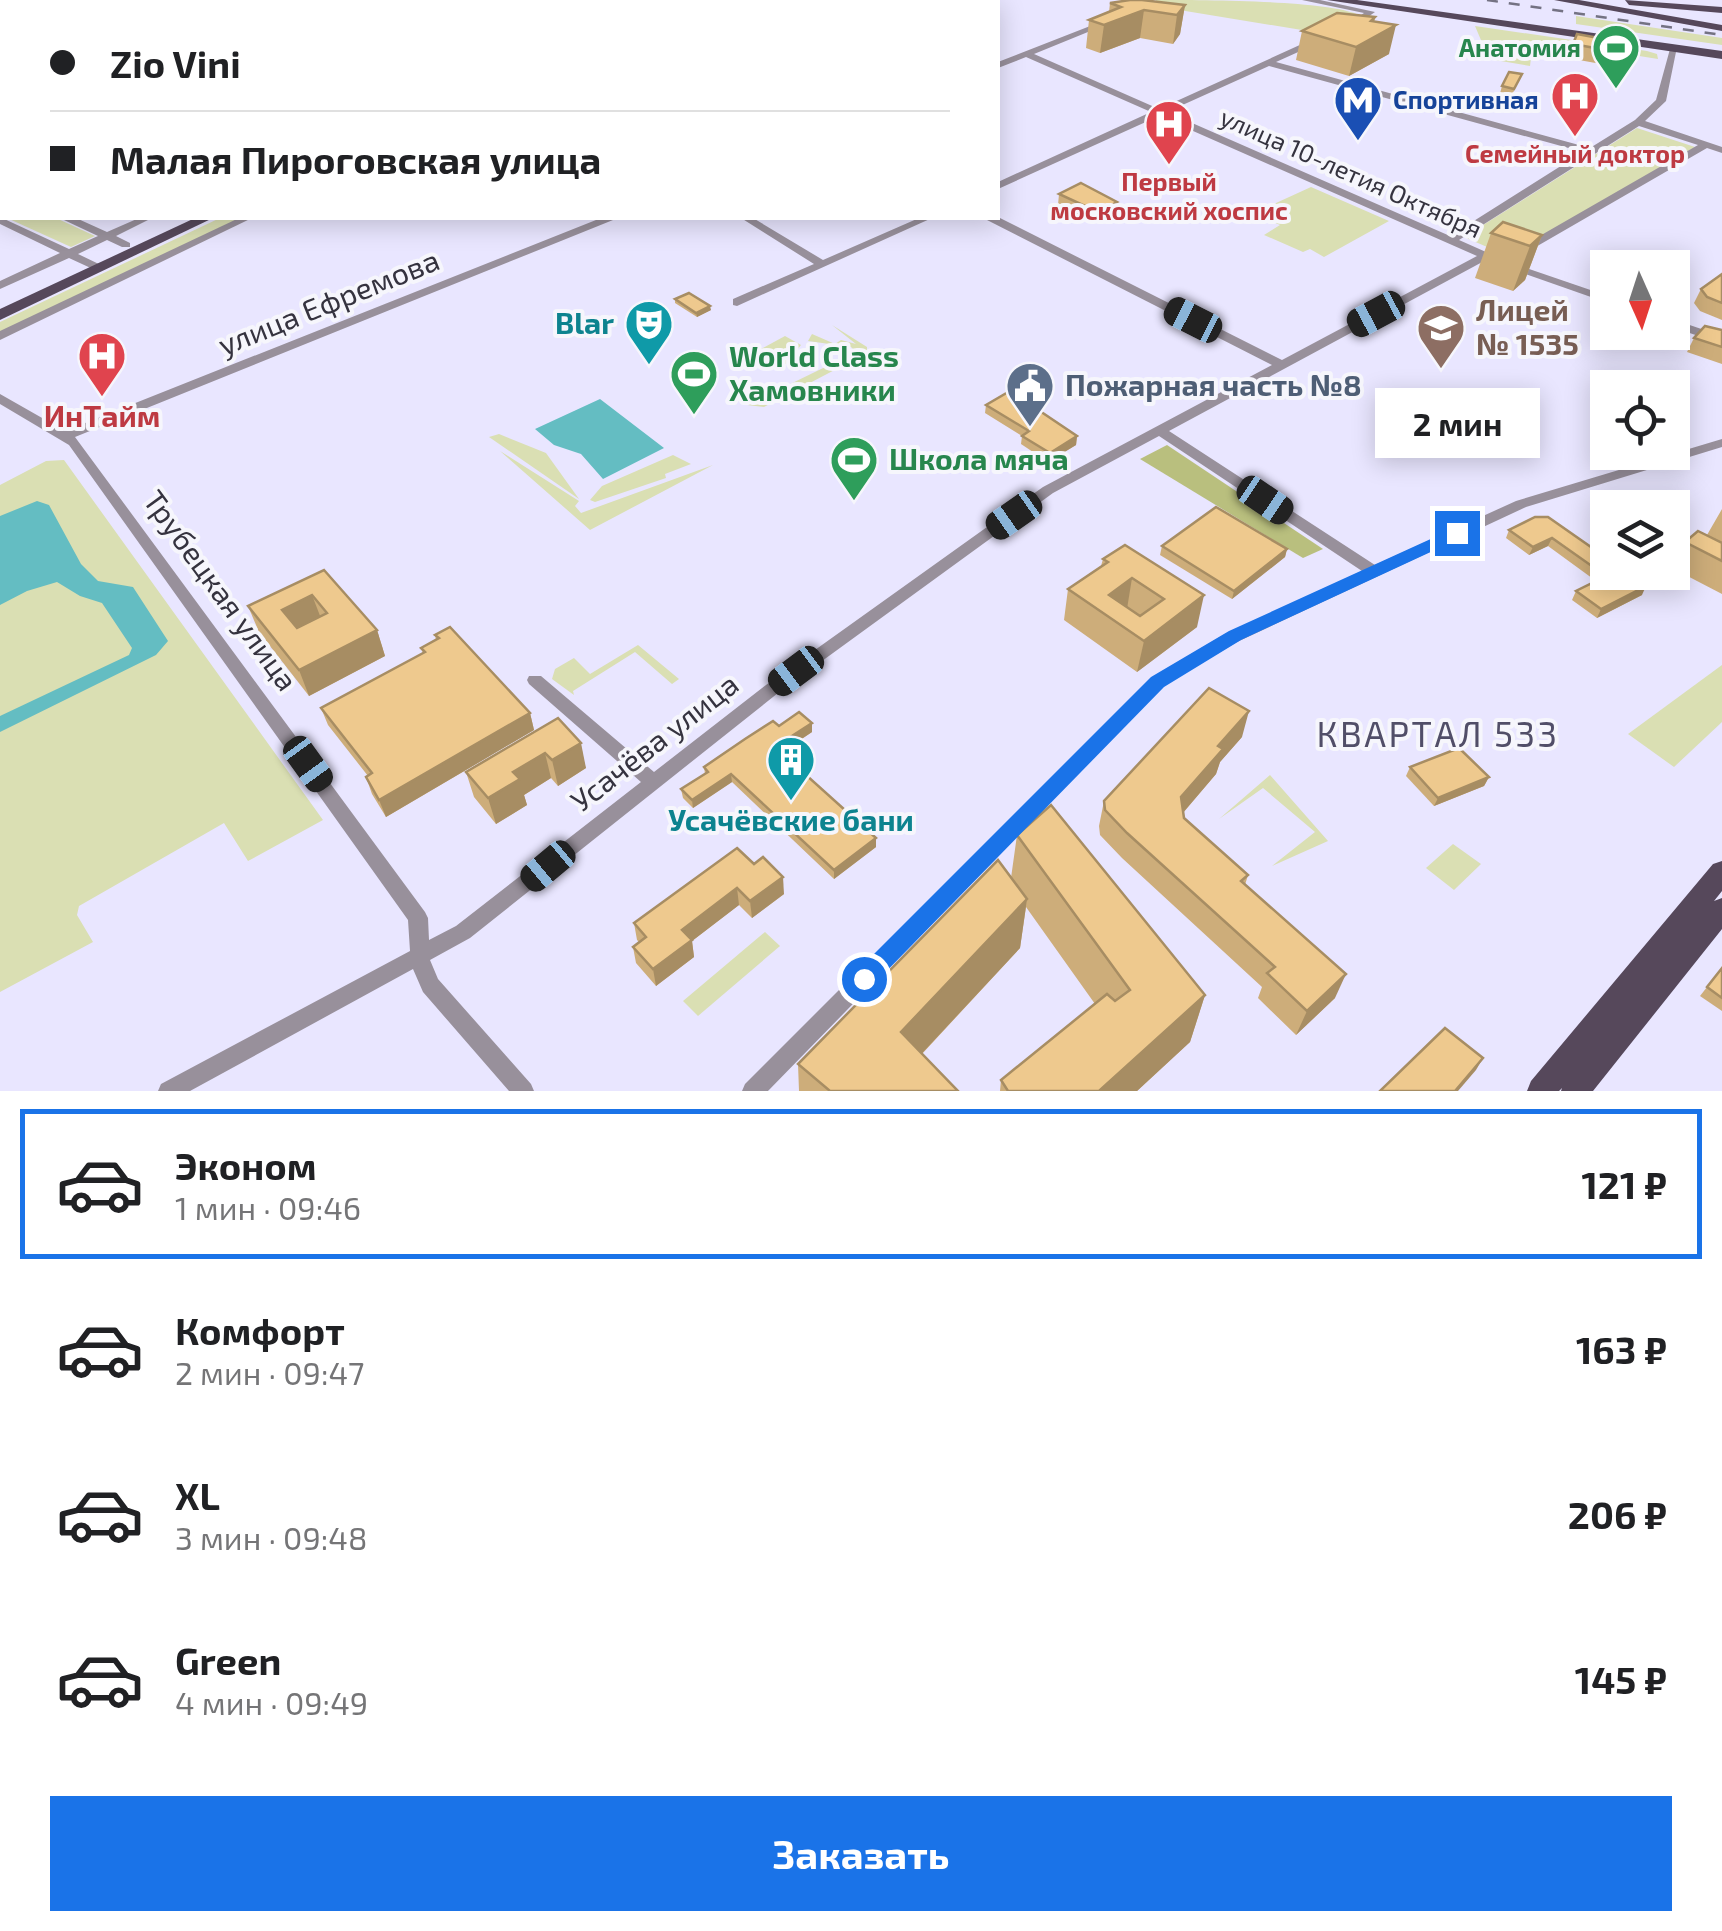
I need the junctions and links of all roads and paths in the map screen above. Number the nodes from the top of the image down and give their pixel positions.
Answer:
1 (1306, 0) edge
2 (1334, 0) edge
3 (1363, 0) edge
4 (1560, 0) edge
5 (1609, 0) edge
6 (1619, 1) edge
7 (1124, 16) edge
8 (1722, 18) edge
9 (1336, 32) edge
10 (1570, 32) junction
11 (1322, 38) edge
12 (1674, 49) junction
13 (1722, 53) edge
14 (1026, 54) junction
15 (1269, 62) junction
16 (1000, 64) edge
17 (1161, 114) junction
18 (1638, 122) junction
19 (1706, 145) junction
20 (1722, 150) edge
21 (1590, 151) junction
22 (1000, 185) edge
23 (0, 220) edge
24 (72, 220) edge
25 (142, 220) edge
26 (180, 220) edge
27 (201, 220) edge
28 (243, 220) edge
29 (604, 220) edge
30 (749, 220) edge
31 (922, 220) edge
32 (995, 220) edge
33 (106, 236) junction
34 (1450, 241) junction
35 (126, 244) junction
36 (68, 253) junction
37 (1486, 256) junction
38 (1502, 262) junction
39 (822, 264) junction
40 (93, 265) junction
41 (0, 284) edge
42 (1590, 294) edge
43 (737, 302) dead end
44 (0, 303) edge
45 (0, 316) edge
46 (1690, 329) edge
47 (0, 336) edge
48 (1722, 340) edge
49 (1284, 365) junction
50 (0, 398) edge
51 (1159, 430) junction
52 (68, 435) junction
53 (1722, 443) edge
54 (1372, 571) junction
55 (535, 680) dead end
56 (653, 782) junction
57 (1722, 872) edge
58 (1722, 909) edge
59 (420, 955) junction
60 (169, 1091) edge
61 (523, 1091) edge
62 (752, 1091) edge
63 (1541, 1091) edge
64 (1574, 1091) edge

1 - 9 street
2 - 10 main road
3 - 10 main road
4 - 8 main road
5 - 6 main road
6 - 8 main road
7 - 14 street
10 - 12 main road
10 - 13 main road
11 - 15 street
12 - 13 main road
12 - 18 street
14 - 16 street
14 - 17 street, улица 10-летия Октября
15 - 17 street
15 - 21 street
17 - 22 street
17 - 34 street, улица 10-летия Октября
18 - 19 street
18 - 21 street
19 - 20 street
19 - 38 street
21 - 34 street
23 - 36 street
24 - 33 street
25 - 33 street
26 - 35 main road
27 - 40 main road
28 - 47 street
29 - 52 street, улица Ефремова
30 - 39 street
31 - 39 street
32 - 49 street
33 - 35 street
33 - 36 street
34 - 37 street, улица 10-летия Октября
35 - 40 main road
36 - 40 street
36 - 41 street
37 - 38 street, улица 10-летия Октября
37 - 49 street, Усачёва улица
38 - 42 street, улица 10-летия Октября
39 - 43 street
40 - 44 main road
40 - 45 main road
46 - 48 street
49 - 51 street, Усачёва улица
50 - 52 street, Трубецкая улица
51 - 54 street
51 - 56 street, Усачёва улица
52 - 59 street, Трубецкая улица
53 - 54 street
54 - 62 street
55 - 56 street
56 - 59 street, Усачёва улица
57 - 63 main road
58 - 64 main road
59 - 60 street, Усачёва улица
59 - 61 street, Трубецкая улица

